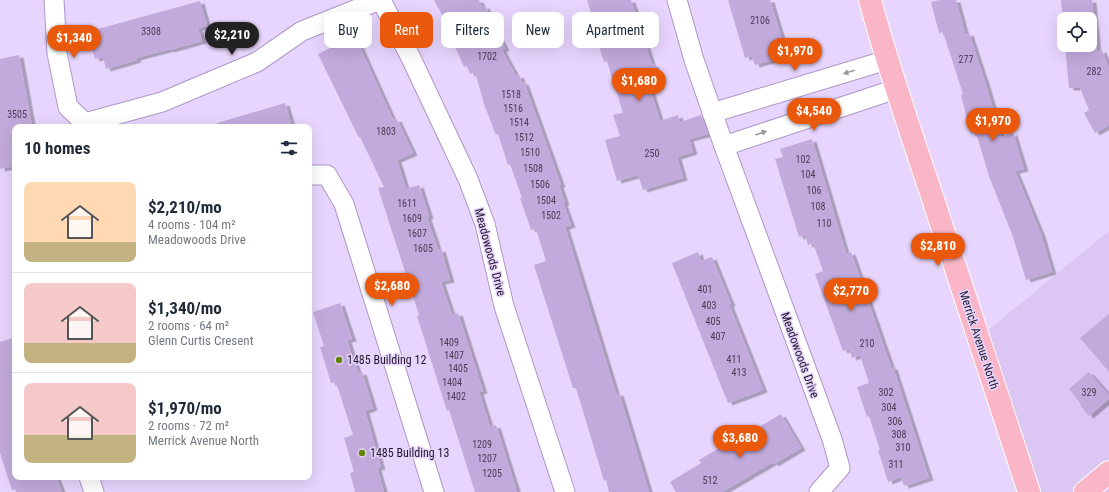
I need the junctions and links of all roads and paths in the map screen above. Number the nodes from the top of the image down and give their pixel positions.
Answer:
1 (54, 0) edge
2 (380, 0) edge
3 (677, 0) edge
4 (857, 0) edge
5 (870, 0) edge
6 (885, 56) junction
7 (896, 89) junction
8 (712, 113) junction
9 (724, 146) junction
10 (312, 175) edge
11 (1109, 472) edge
12 (90, 480) edge
13 (94, 492) edge
14 (434, 492) edge
15 (565, 492) edge
16 (819, 492) edge
17 (1029, 492) edge
18 (1085, 492) edge

1 - 2 street, Meadowoods Drive
2 - 15 street, Meadowoods Drive
3 - 8 street, Meadowoods Drive
4 - 6 main road, Merrick Avenue North
5 - 6 main road, Merrick Avenue North
6 - 7 main road, Merrick Avenue North
6 -> 8 street
9 -> 7 street
7 - 17 main road, Merrick Avenue North
8 - 9 street, Meadowoods Drive
9 - 16 street, Meadowoods Drive
10 - 14 street
11 - 18 main road
12 - 13 street

